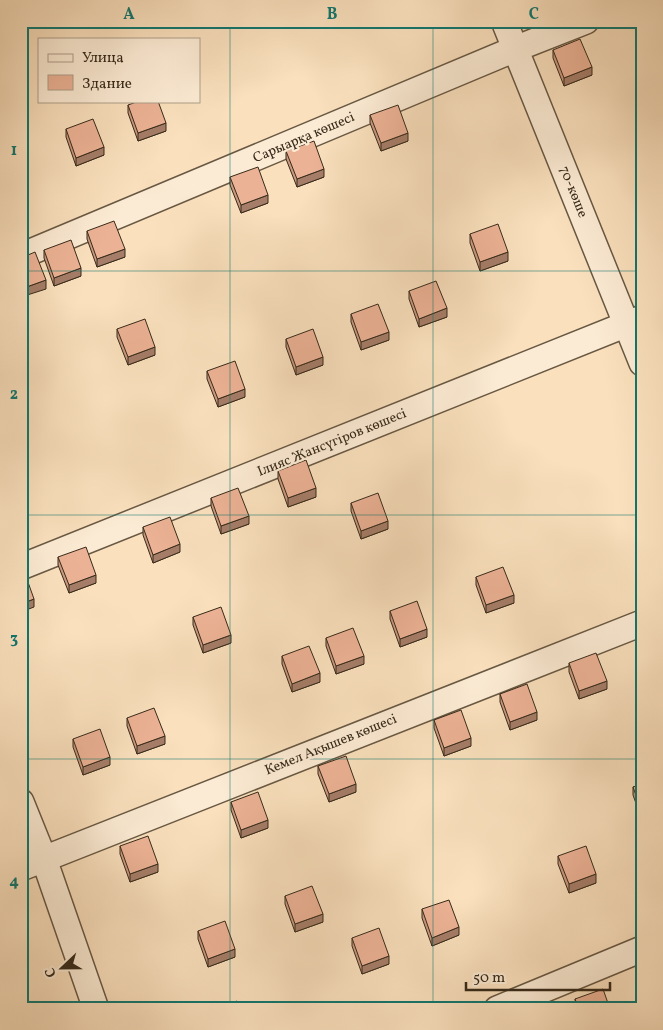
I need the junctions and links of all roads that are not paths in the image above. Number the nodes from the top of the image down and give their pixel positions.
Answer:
1 (504, 21) edge
2 (586, 21) edge
3 (515, 49) junction
4 (21, 256) edge
5 (634, 321) edge
6 (642, 363) edge
7 (21, 567) edge
8 (642, 623) edge
9 (21, 802) edge
10 (44, 858) junction
11 (21, 868) edge
12 (642, 948) edge
13 (96, 1009) edge
14 (497, 1009) edge

1 - 3 street, 70-көше
2 - 3 street, Сарыарқа көшесі
3 - 4 street, Сарыарқа көшесі
3 - 5 street, 70-көше
5 - 6 street, 70-көше
5 - 7 street, Ілияс Жансүгіров көшесі
8 - 10 street, Кемел Ақышев көшесі
9 - 10 street
10 - 11 street, Кемел Ақышев көшесі
10 - 13 street
12 - 14 street

